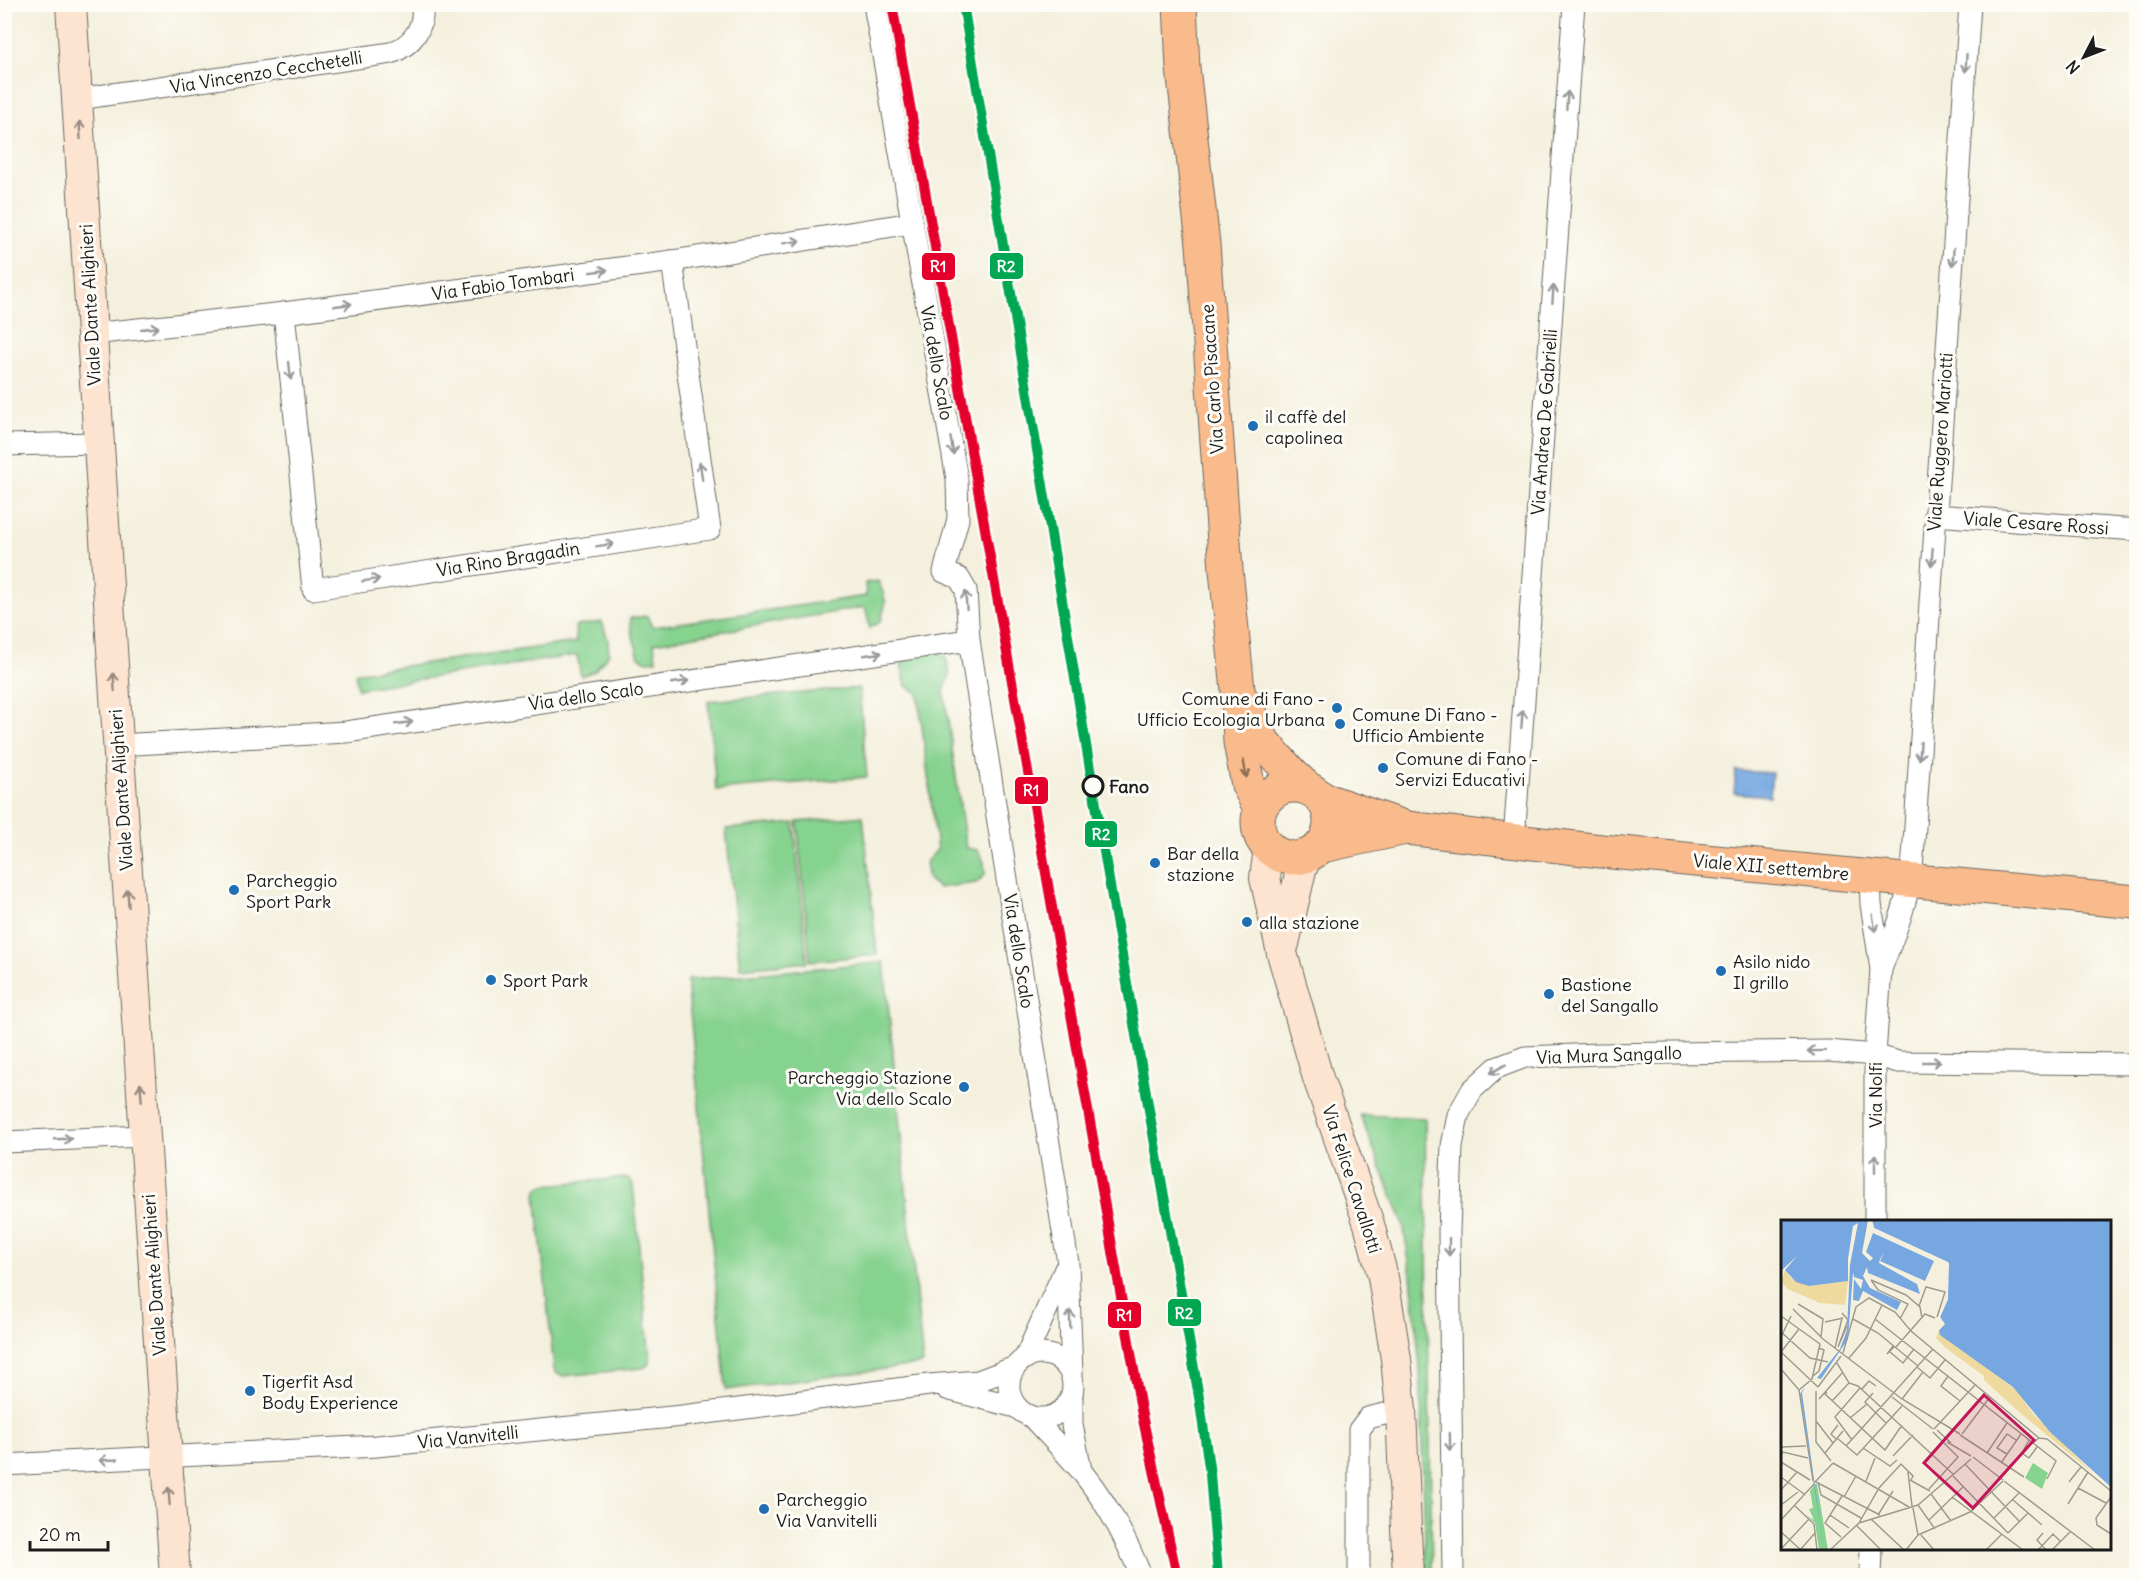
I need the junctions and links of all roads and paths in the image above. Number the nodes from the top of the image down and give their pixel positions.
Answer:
1 (71, 4) edge
2 (422, 4) edge
3 (874, 4) edge
4 (1159, 4) edge
5 (1180, 4) edge
6 (1574, 4) edge
7 (1970, 4) edge
8 (1184, 68) junction
9 (78, 99) junction
10 (912, 223) junction
11 (672, 261) junction
12 (284, 313) junction
13 (92, 334) junction
14 (99, 443) junction
15 (4, 445) edge
16 (1935, 515) junction
17 (2136, 530) edge
18 (969, 640) junction
19 (1238, 690) junction
20 (118, 745) junction
21 (1315, 793) junction
22 (1260, 808) junction
23 (1407, 828) junction
24 (1514, 840) junction
25 (1269, 848) junction
26 (1315, 851) junction
27 (1870, 876) junction
28 (1911, 880) junction
29 (2136, 902) edge
30 (1282, 953) junction
31 (1881, 969) junction
32 (1875, 1055) junction
33 (2136, 1064) edge
34 (144, 1136) junction
35 (4, 1142) edge
36 (1875, 1220) edge
37 (1068, 1263) junction
38 (1020, 1362) junction
39 (1072, 1375) junction
40 (929, 1385) junction
41 (1072, 1399) junction
42 (1401, 1410) junction
43 (1024, 1412) junction
44 (166, 1457) junction
45 (4, 1465) edge
46 (1081, 1471) junction
47 (1871, 1550) edge
48 (175, 1575) edge
49 (1141, 1575) edge
50 (1359, 1575) edge
51 (1408, 1575) edge
52 (1453, 1575) edge
53 (1870, 1575) edge

1 - 9 street, Viale Dante Alighieri
2 - 9 street, Via Vincenzo Cecchetelli
3 - 10 street, Via dello Scalo
4 - 8 main road, Via Carlo Pisacane
5 - 8 main road, Via Carlo Pisacane
24 -> 6 street, Via Andrea De Gabrielli
7 -> 16 street, Viale Ruggero Mariotti
8 - 19 main road, Via Carlo Pisacane
13 -> 9 street, Viale Dante Alighieri
11 -> 10 street, Via Fabio Tombari
10 - 18 street, Via dello Scalo
12 -> 11 street, Via Fabio Tombari
12 -> 11 street, Via Rino Bragadin
13 -> 12 street, Via Fabio Tombari
13 - 14 street, Viale Dante Alighieri
14 - 15 street
20 -> 14 street, Viale Dante Alighieri
16 - 17 street, Viale Cesare Rossi
16 -> 28 street, Viale Ruggero Mariotti
20 -> 18 street, Via dello Scalo
18 - 37 street, Via dello Scalo
19 - 21 main road
19 -> 22 main road, Via Carlo Pisacane
34 -> 20 street, Viale Dante Alighieri
21 - 22 main road
21 - 23 main road, Viale XII settembre
21 - 26 main road
22 - 25 main road
23 - 24 main road, Viale XII settembre
23 - 26 main road, Viale XII settembre
24 - 27 main road, Viale XII settembre
25 - 26 main road
25 - 30 street, Via Felice Cavallotti
26 - 30 street, Via Felice Cavallotti
27 - 28 main road, Viale XII settembre
27 -> 31 street, Via Nolfi
28 - 29 main road, Viale XII settembre
28 - 31 street, Via Nolfi
30 - 42 street, Via Felice Cavallotti
31 - 32 street, Via Nolfi
32 -> 33 street, Via Mura Sangallo
36 -> 32 street, Via Nolfi
32 -> 52 street, Via Mura Sangallo
35 -> 34 street
34 - 44 street, Viale Dante Alighieri
37 - 38 street
39 -> 37 street, Via dello Scalo
38 - 39 street
38 - 40 street, Via Vanvitelli
38 - 43 street
39 - 41 street
40 - 43 street, Via Vanvitelli
40 - 44 street, Via Vanvitelli
41 - 43 street
41 - 46 street
42 - 50 street
42 - 51 street, Via Felice Cavallotti
43 - 46 street
44 -> 45 street, Via Vanvitelli
48 -> 44 street, Viale Dante Alighieri
46 - 49 street
47 - 53 street

